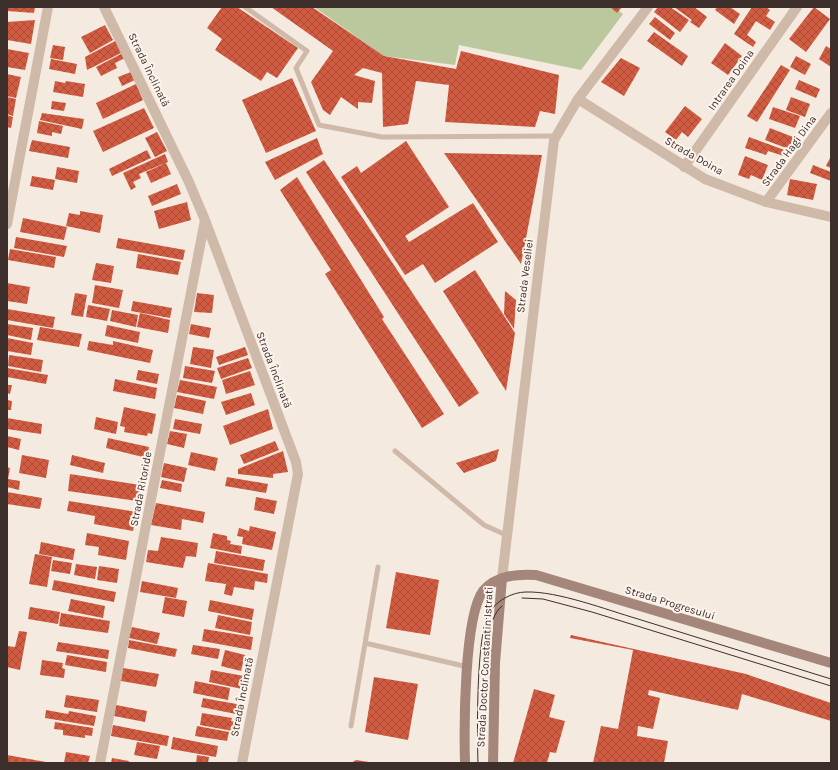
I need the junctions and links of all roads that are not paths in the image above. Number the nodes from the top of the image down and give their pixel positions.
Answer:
1 (48, 7) edge
2 (104, 7) edge
3 (245, 7) edge
4 (648, 7) edge
5 (797, 7) edge
6 (578, 99) junction
7 (831, 113) edge
8 (555, 136) junction
9 (684, 167) junction
10 (766, 202) junction
11 (831, 217) edge
12 (205, 220) junction
13 (7, 224) edge
14 (395, 451) dead end
15 (506, 535) junction
16 (378, 567) dead end
17 (502, 578) junction
18 (365, 643) junction
19 (831, 663) edge
20 (468, 667) junction
21 (351, 726) dead end
22 (100, 763) edge
23 (242, 763) edge
24 (465, 763) edge
25 (493, 763) edge

1 - 13 street
2 - 12 street, Strada Înclinată
3 - 8 lane
4 - 6 street, Strada Veseliei
5 - 9 street, Intrarea Doina
6 - 8 street, Strada Veseliei
6 - 9 street, Strada Doina
7 - 10 street, Strada Hagi Dina
8 - 15 street, Strada Veseliei
9 - 10 street, Strada Doina
10 - 11 street, Strada Doina
12 - 22 street, Strada Ritoride
12 - 23 street, Strada Înclinată
14 - 15 lane
15 - 17 street, Strada Veseliei
16 - 18 lane
17 - 19 main road, Strada Progresului
17 - 20 main road, Strada Doctor Constantin Istrati
17 - 25 main road, Strada Doctor Constantin Istrati
18 - 20 lane
18 - 21 lane
20 - 24 main road, Strada Doctor Constantin Istrati

